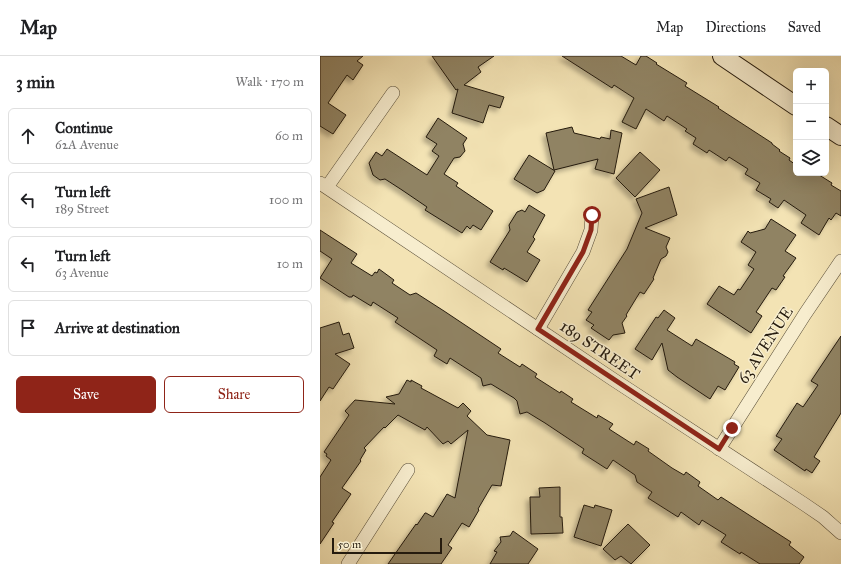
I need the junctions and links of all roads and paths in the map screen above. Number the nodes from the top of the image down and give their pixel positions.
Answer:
1 (722, 56) edge
2 (393, 92) dead end
3 (793, 104) edge
4 (829, 128) edge
5 (841, 136) edge
6 (324, 185) edge
7 (592, 215) dead end
8 (841, 261) edge
9 (538, 329) junction
10 (719, 449) junction
11 (408, 470) dead end
12 (841, 533) edge
13 (348, 564) edge

1 - 3 street
2 - 6 street
4 - 5 street
6 - 9 street, 189 STREET
7 - 9 street
8 - 10 street, 63 AVENUE
9 - 10 street, 189 STREET
10 - 12 street, 189 STREET
11 - 13 street

